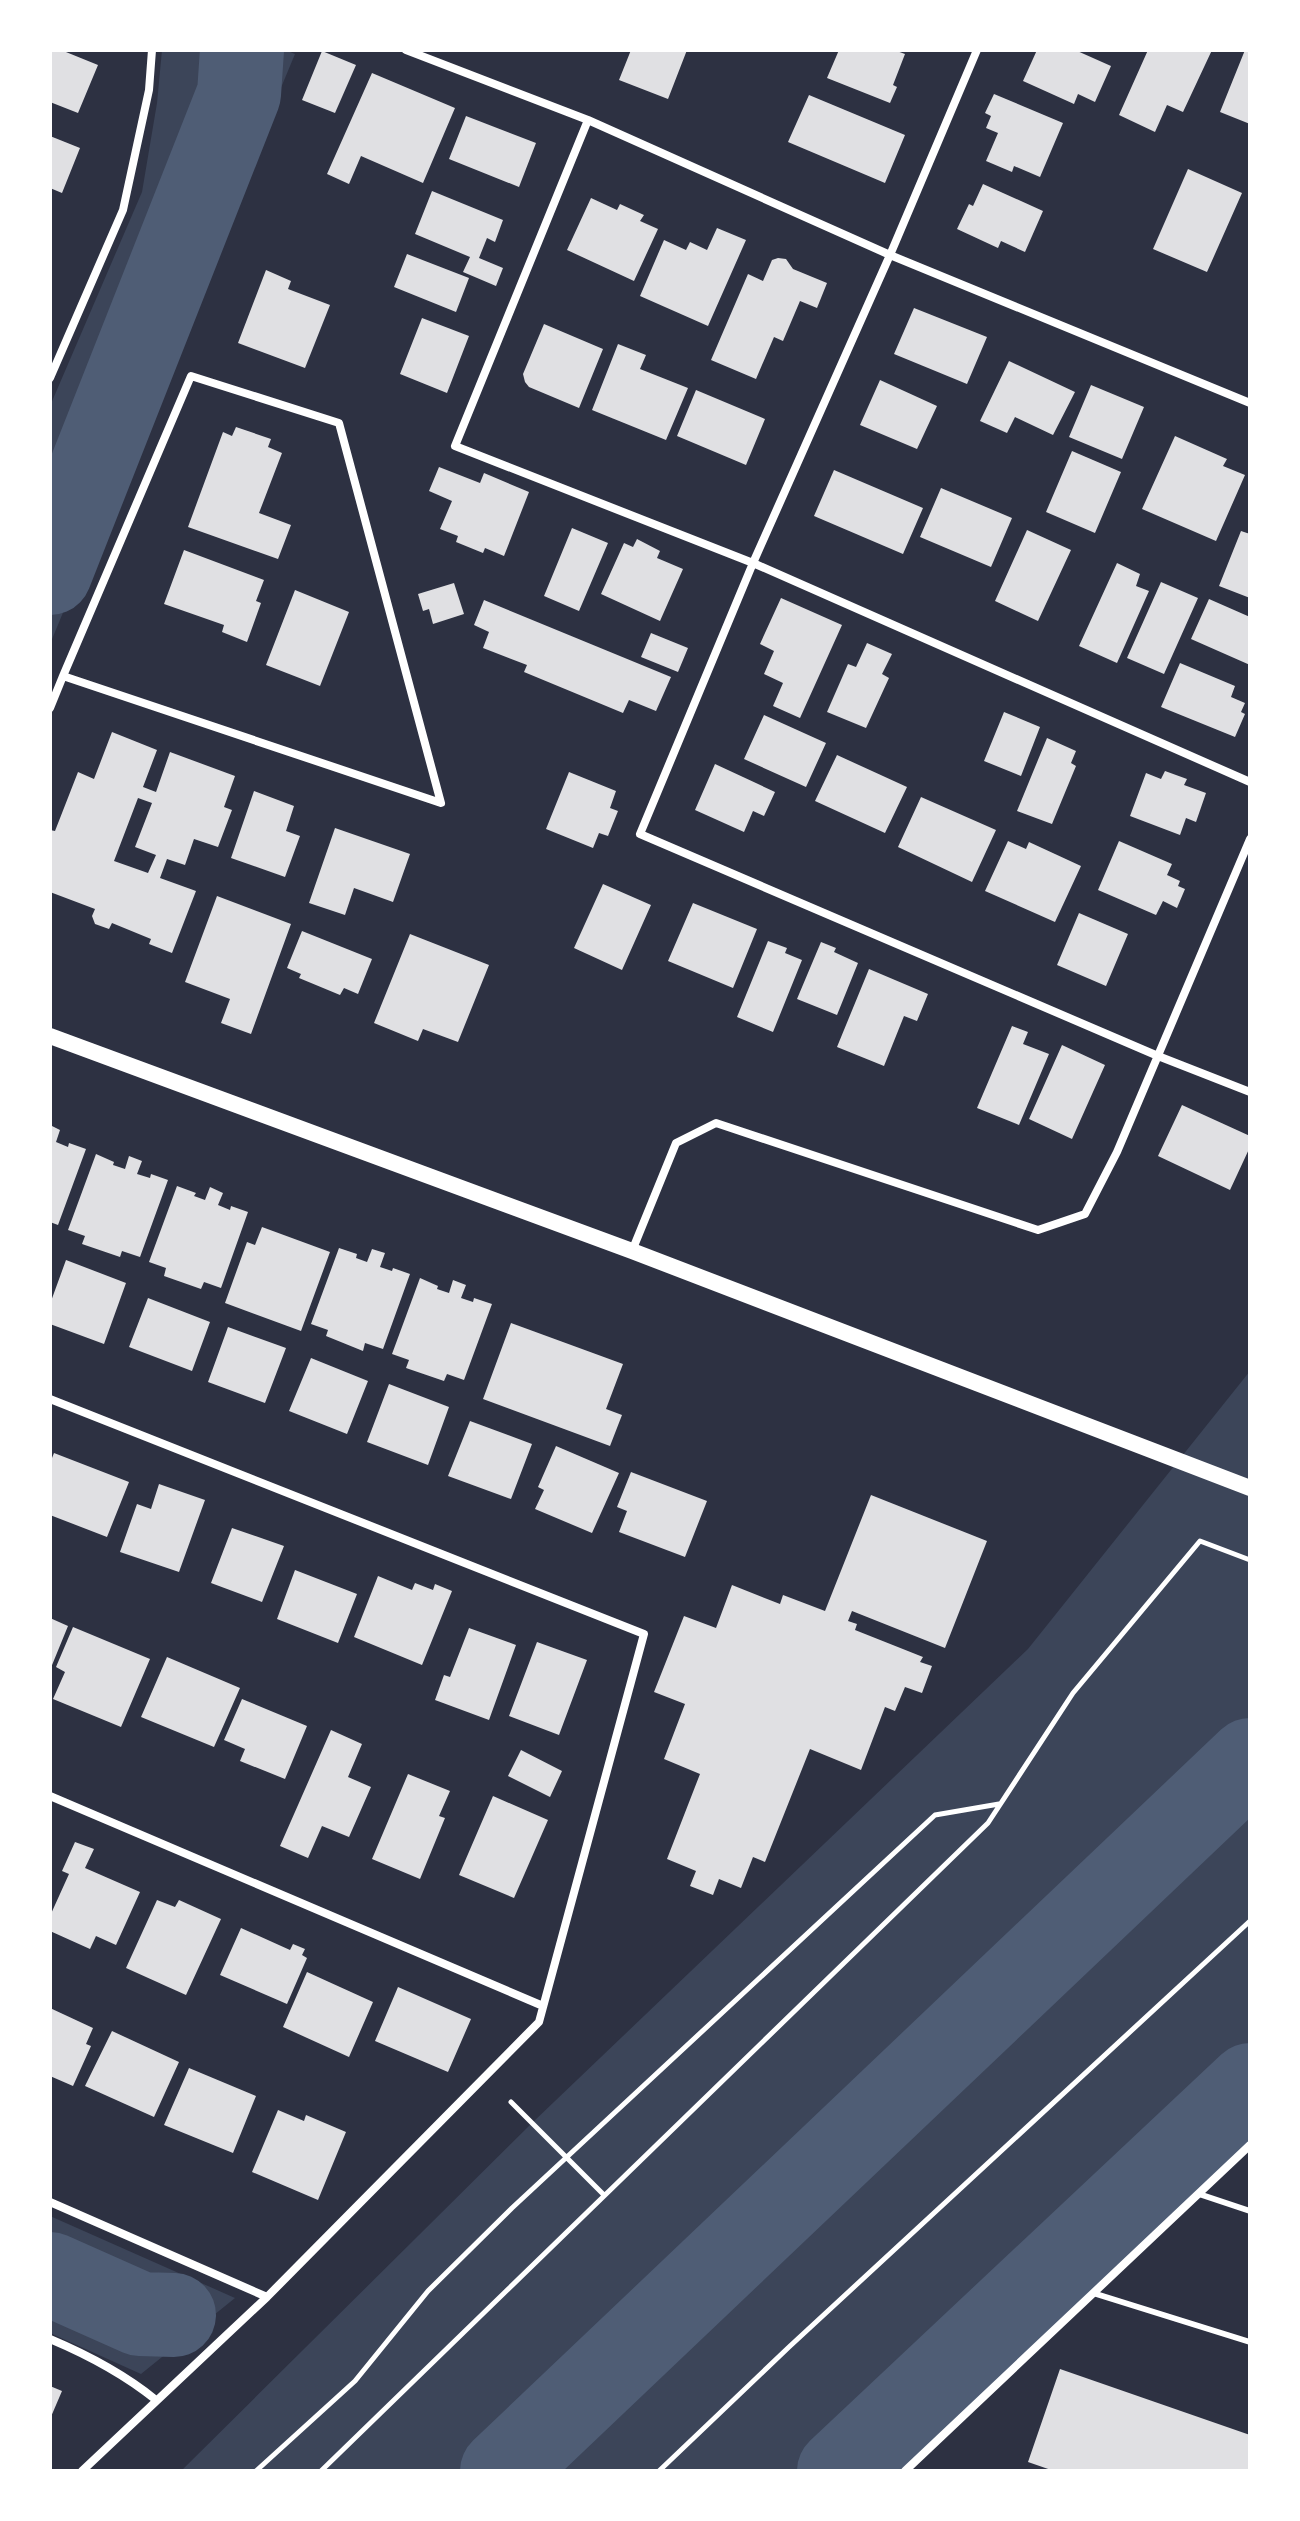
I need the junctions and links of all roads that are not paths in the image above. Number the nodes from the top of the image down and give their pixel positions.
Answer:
1 (152, 50) edge
2 (406, 50) edge
3 (977, 50) edge
4 (588, 120) junction
5 (890, 255) junction
6 (50, 378) edge
7 (1250, 403) edge
8 (753, 563) junction
9 (63, 676) junction
10 (50, 708) edge
11 (1250, 782) edge
12 (1250, 839) edge
13 (50, 1036) edge
14 (1158, 1056) junction
15 (1250, 1092) edge
16 (632, 1251) junction
17 (50, 1399) edge
18 (1250, 1488) edge
19 (50, 1796) edge
20 (543, 2006) junction
21 (1250, 2145) edge
22 (1199, 2194) junction
23 (50, 2202) edge
24 (1250, 2211) edge
25 (1093, 2293) junction
26 (267, 2297) junction
27 (50, 2339) edge
28 (1250, 2342) edge
29 (156, 2400) junction
30 (82, 2471) edge
31 (905, 2471) edge

1 - 6 street
2 - 4 street
3 - 5 street
4 - 5 street
4 - 8 street
5 - 7 street
5 - 8 street
8 - 11 street
8 - 14 street
9 - 9 street
9 - 10 street
12 - 14 street
13 - 16 main road
14 - 15 street
14 - 16 street
16 - 18 main road
17 - 20 street
19 - 20 street
20 - 26 street
21 - 22 street
22 - 24 lane
22 - 25 street
23 - 26 street
25 - 28 lane
25 - 31 street
26 - 29 street
27 - 29 street
29 - 30 street

